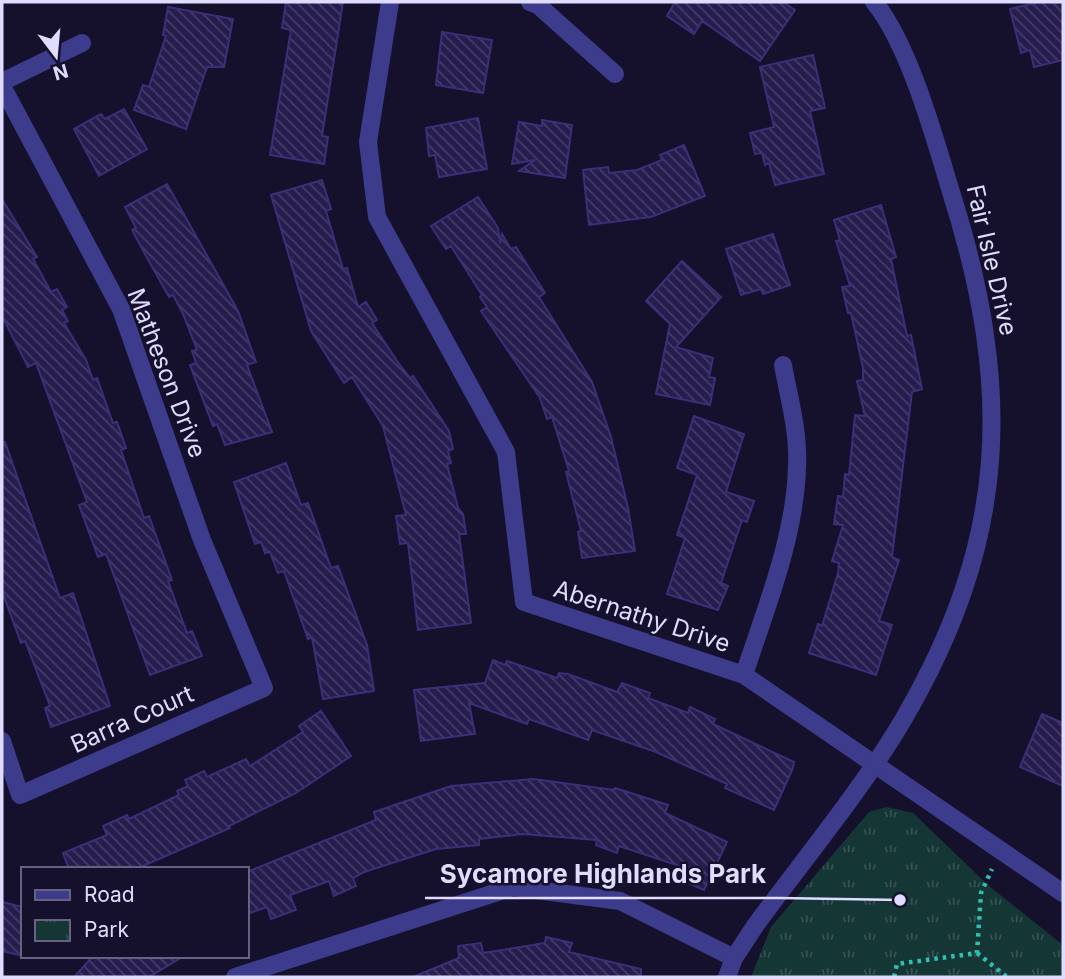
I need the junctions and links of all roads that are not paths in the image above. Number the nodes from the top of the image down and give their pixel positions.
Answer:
1 (390, 2) edge
2 (530, 2) edge
3 (879, 3) edge
4 (82, 43) dead end
5 (615, 74) dead end
6 (2, 84) edge
7 (783, 365) dead end
8 (744, 675) junction
9 (264, 688) joint
10 (2, 741) edge
11 (874, 761) junction
12 (1063, 892) edge
13 (734, 958) junction
14 (236, 977) edge
15 (727, 977) edge

1 - 8 street, Abernathy Drive
2 - 5 street
3 - 11 street, Fair Isle Drive
4 - 6 street
6 - 9 street, Matheson Drive
7 - 8 street
8 - 11 street, Abernathy Drive
9 - 10 street, Barra Court
11 - 12 street, Abernathy Drive
11 - 13 street, Fair Isle Drive
13 - 14 street
13 - 15 street, Fair Isle Drive

